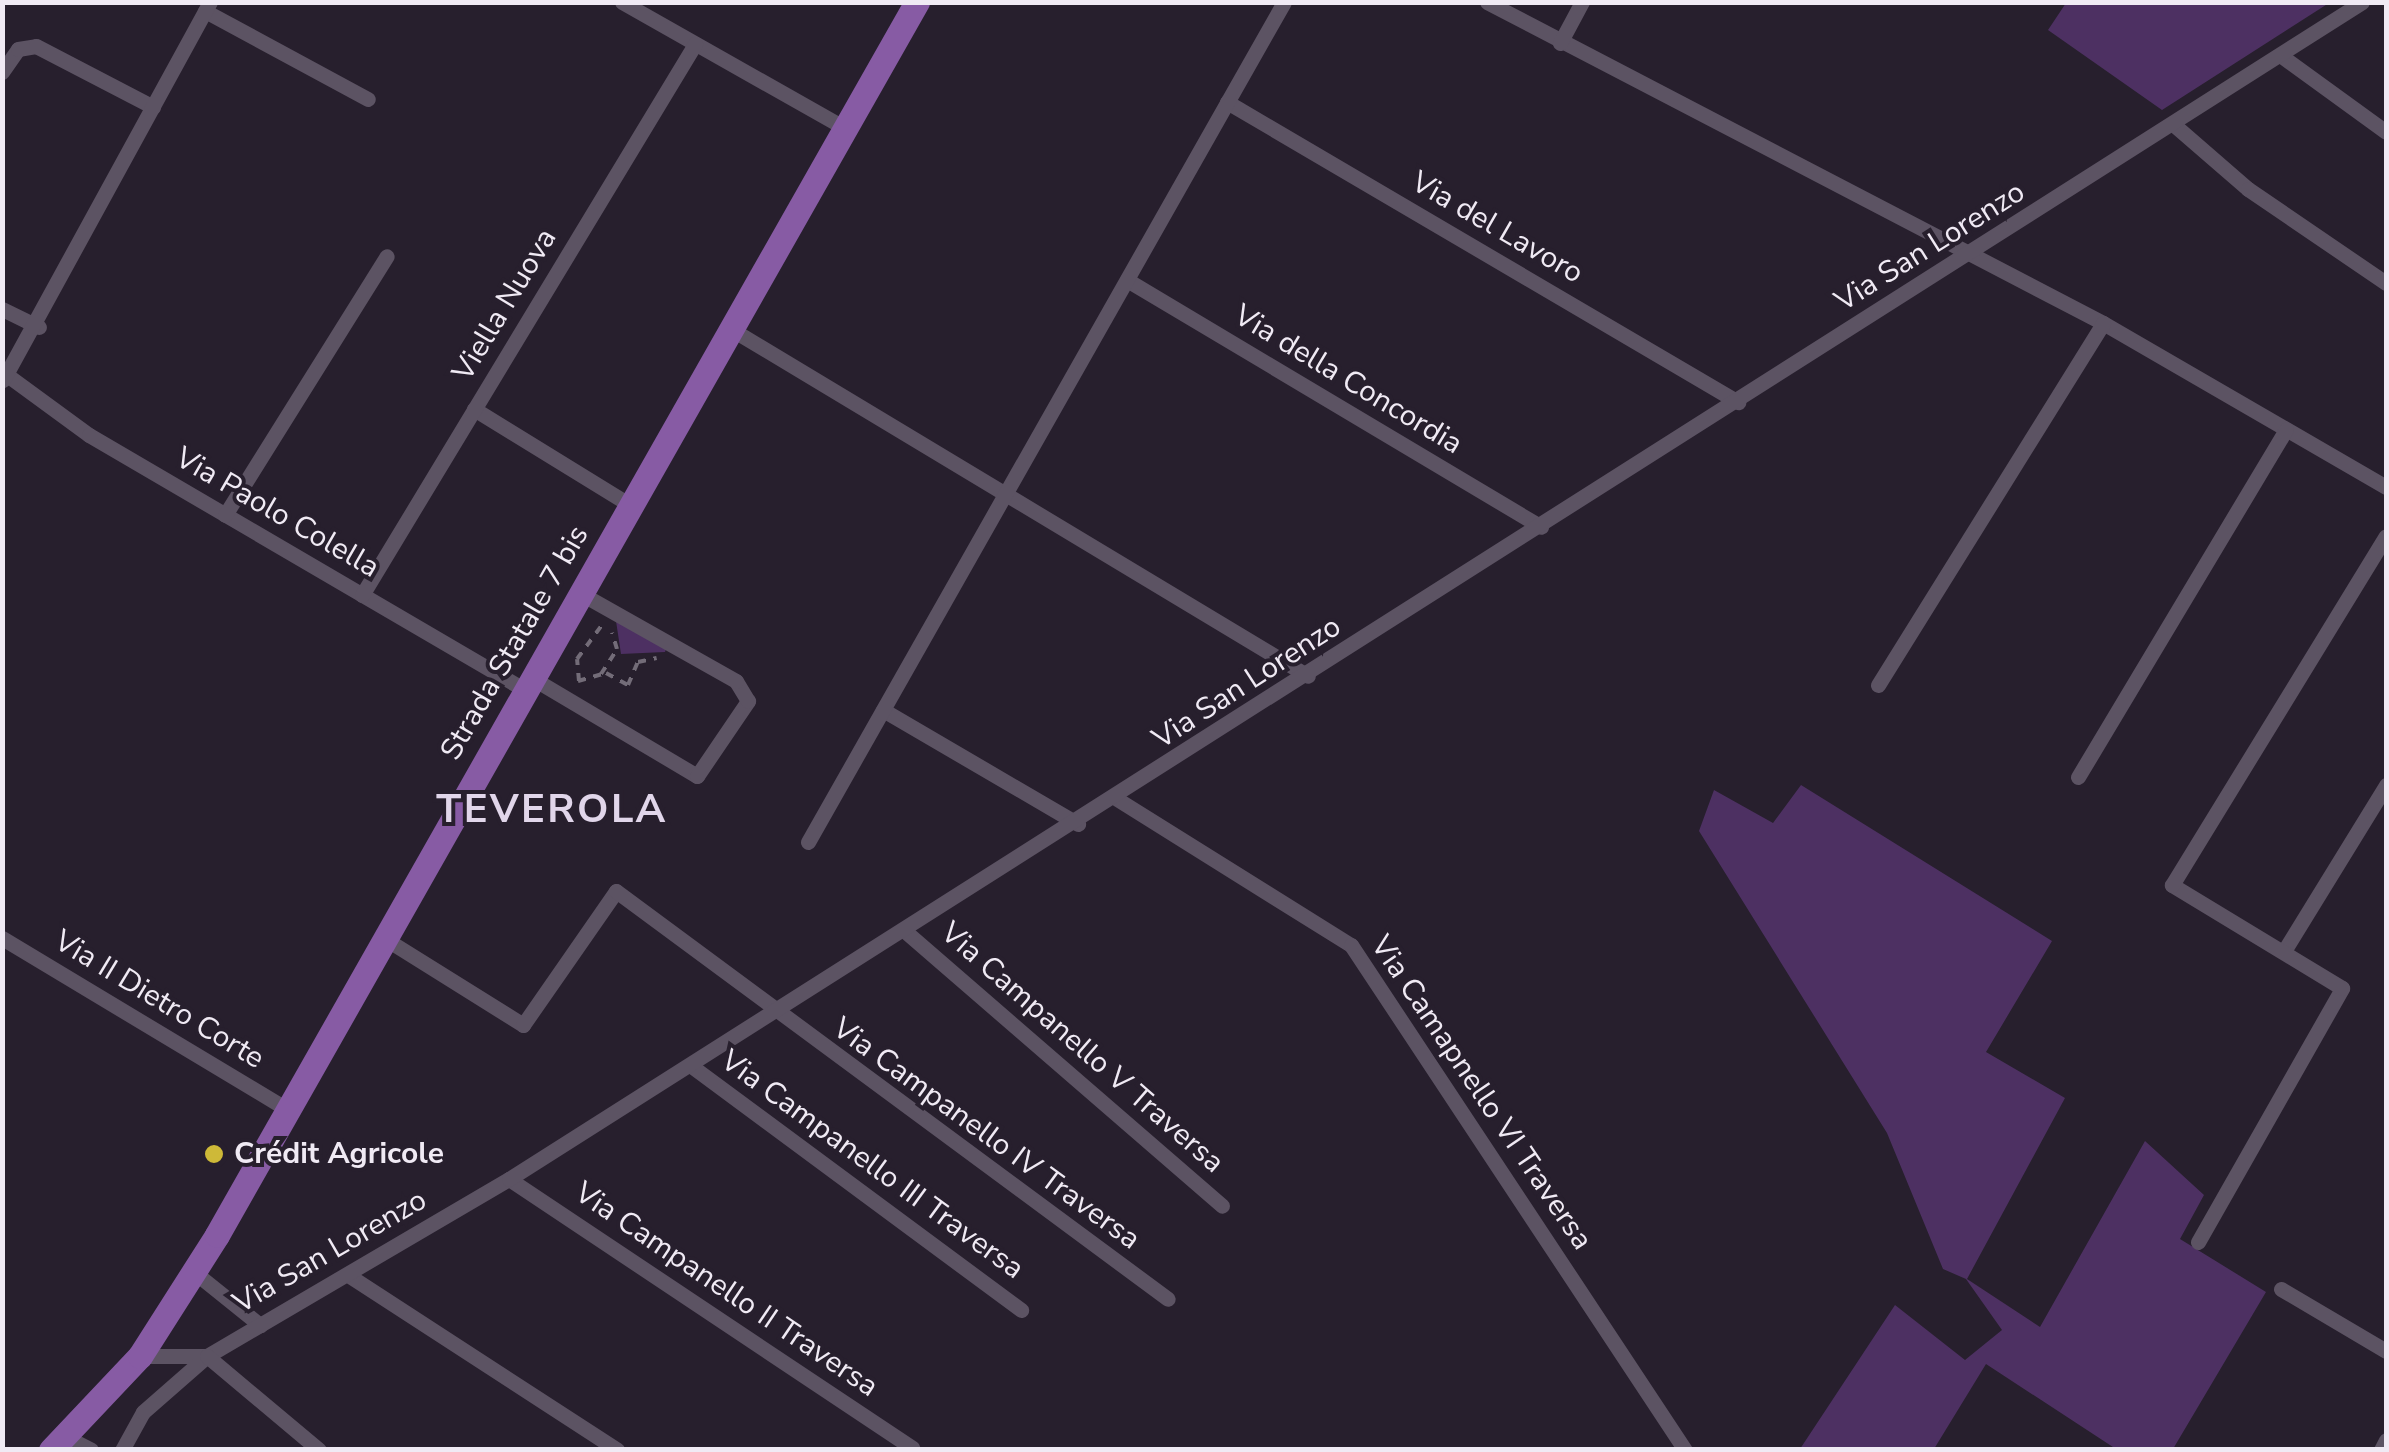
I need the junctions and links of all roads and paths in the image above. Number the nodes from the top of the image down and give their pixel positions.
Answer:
1 (622, 2) edge
2 (917, 2) edge
3 (1284, 2) edge
4 (1487, 2) edge
5 (1582, 2) edge
6 (2362, 2) edge
7 (208, 7) edge
8 (1560, 42) junction
9 (696, 44) junction
10 (2280, 55) junction
11 (2, 72) edge
12 (368, 100) dead end
13 (1227, 102) junction
14 (153, 107) junction
15 (2173, 124) junction
16 (845, 128) junction
17 (2386, 132) edge
18 (387, 256) dead end
19 (1967, 257) junction
20 (1126, 280) junction
21 (2386, 283) edge
22 (2, 308) edge
23 (2103, 323) junction
24 (39, 326) junction
25 (731, 329) junction
26 (5, 378) edge
27 (1738, 402) junction
28 (474, 409) junction
29 (2286, 429) junction
30 (2386, 487) edge
31 (1005, 494) junction
32 (630, 505) junction
33 (225, 515) junction
34 (1541, 528) junction
35 (2386, 536) edge
36 (580, 592) junction
37 (362, 595) junction
38 (604, 611) dead end
39 (608, 623) junction
40 (666, 656) dead end
41 (601, 674) junction
42 (1308, 676) junction
43 (578, 681) junction
44 (528, 684) junction
45 (1878, 685) dead end
46 (584, 695) dead end
47 (882, 710) junction
48 (2078, 778) dead end
49 (2386, 784) edge
50 (1117, 798) junction
51 (1078, 824) junction
52 (808, 842) dead end
53 (906, 932) junction
54 (2, 938) edge
55 (384, 938) junction
56 (2284, 951) junction
57 (772, 1014) junction
58 (690, 1065) junction
59 (287, 1109) junction
60 (509, 1178) junction
61 (1222, 1206) dead end
62 (2198, 1242) dead end
63 (194, 1272) junction
64 (348, 1275) junction
65 (2281, 1289) dead end
66 (1168, 1299) dead end
67 (1021, 1310) dead end
68 (260, 1325) junction
69 (2386, 1351) edge
70 (140, 1356) junction
71 (207, 1356) junction
72 (2386, 1440) edge
73 (58, 1443) edge
74 (314, 1448) edge
75 (912, 1448) edge
76 (90, 1450) edge
77 (122, 1450) edge
78 (617, 1450) edge
79 (1685, 1450) edge
80 (2381, 1450) edge

1 - 9 street
2 - 16 main road, Strada Statale 7 bis
3 - 13 street
4 - 8 street
5 - 8 street
6 - 10 street, Via San Lorenzo
7 - 12 street
7 - 14 street
8 - 19 street
9 - 16 street
9 - 28 street, Viella Nuova
10 - 15 street, Via San Lorenzo
10 - 17 street
11 - 14 street
13 - 20 street
13 - 27 street, Via del Lavoro
14 - 24 street
15 - 19 street, Via San Lorenzo
15 - 21 street
16 - 25 main road, Strada Statale 7 bis
18 - 33 street
19 - 23 street
19 - 27 street, Via San Lorenzo
20 - 31 street
20 - 34 street, Via della Concordia
22 - 24 street
23 - 29 street
23 - 45 street
24 - 26 street
25 - 31 street
25 - 32 main road, Strada Statale 7 bis
26 - 33 street, Via Paolo Colella
27 - 34 street, Via San Lorenzo
28 - 32 street
28 - 37 street, Viella Nuova
29 - 30 street
29 - 48 street
31 - 42 street
31 - 47 street
32 - 36 main road, Strada Statale 7 bis
33 - 37 street, Via Paolo Colella
34 - 42 street, Via San Lorenzo
35 - 56 street
36 - 44 main road, Strada Statale 7 bis
36 - 44 street, Via Paolo Colella
37 - 44 street, Via Paolo Colella
38 - 39 path
39 - 41 path
39 - 43 path
40 - 41 path
41 - 43 path
42 - 50 street, Via San Lorenzo
43 - 46 path
44 - 55 main road, Strada Statale 7 bis
47 - 51 street
47 - 52 street
49 - 56 street
50 - 51 street, Via San Lorenzo
50 - 79 street, Via Camapnello VI Traversa
51 - 53 street, Via San Lorenzo
53 - 57 street, Via San Lorenzo
53 - 61 street, Via Campanello V Traversa
54 - 59 street, Via II Dietro Corte
55 - 57 street, Via Campanello IV Traversa
55 - 59 main road, Strada Statale 7 bis
56 - 62 street
57 - 58 street, Via San Lorenzo
57 - 66 street, Via Campanello IV Traversa
58 - 60 street, Via San Lorenzo
58 - 67 street, Via Campanello III Traversa
59 - 63 main road, Strada Statale 7 bis
60 - 64 street, Via San Lorenzo
60 - 75 street, Via Campanello II Traversa
63 - 68 street
63 - 70 main road, Strada Statale 7 bis
64 - 68 street, Via San Lorenzo
64 - 78 street
65 - 69 street
68 - 71 street, Via San Lorenzo
70 - 71 street
70 - 73 main road, Strada Statale 7 bis
71 - 74 street
71 - 77 street, Via San Lorenzo
72 - 80 street
73 - 76 street

